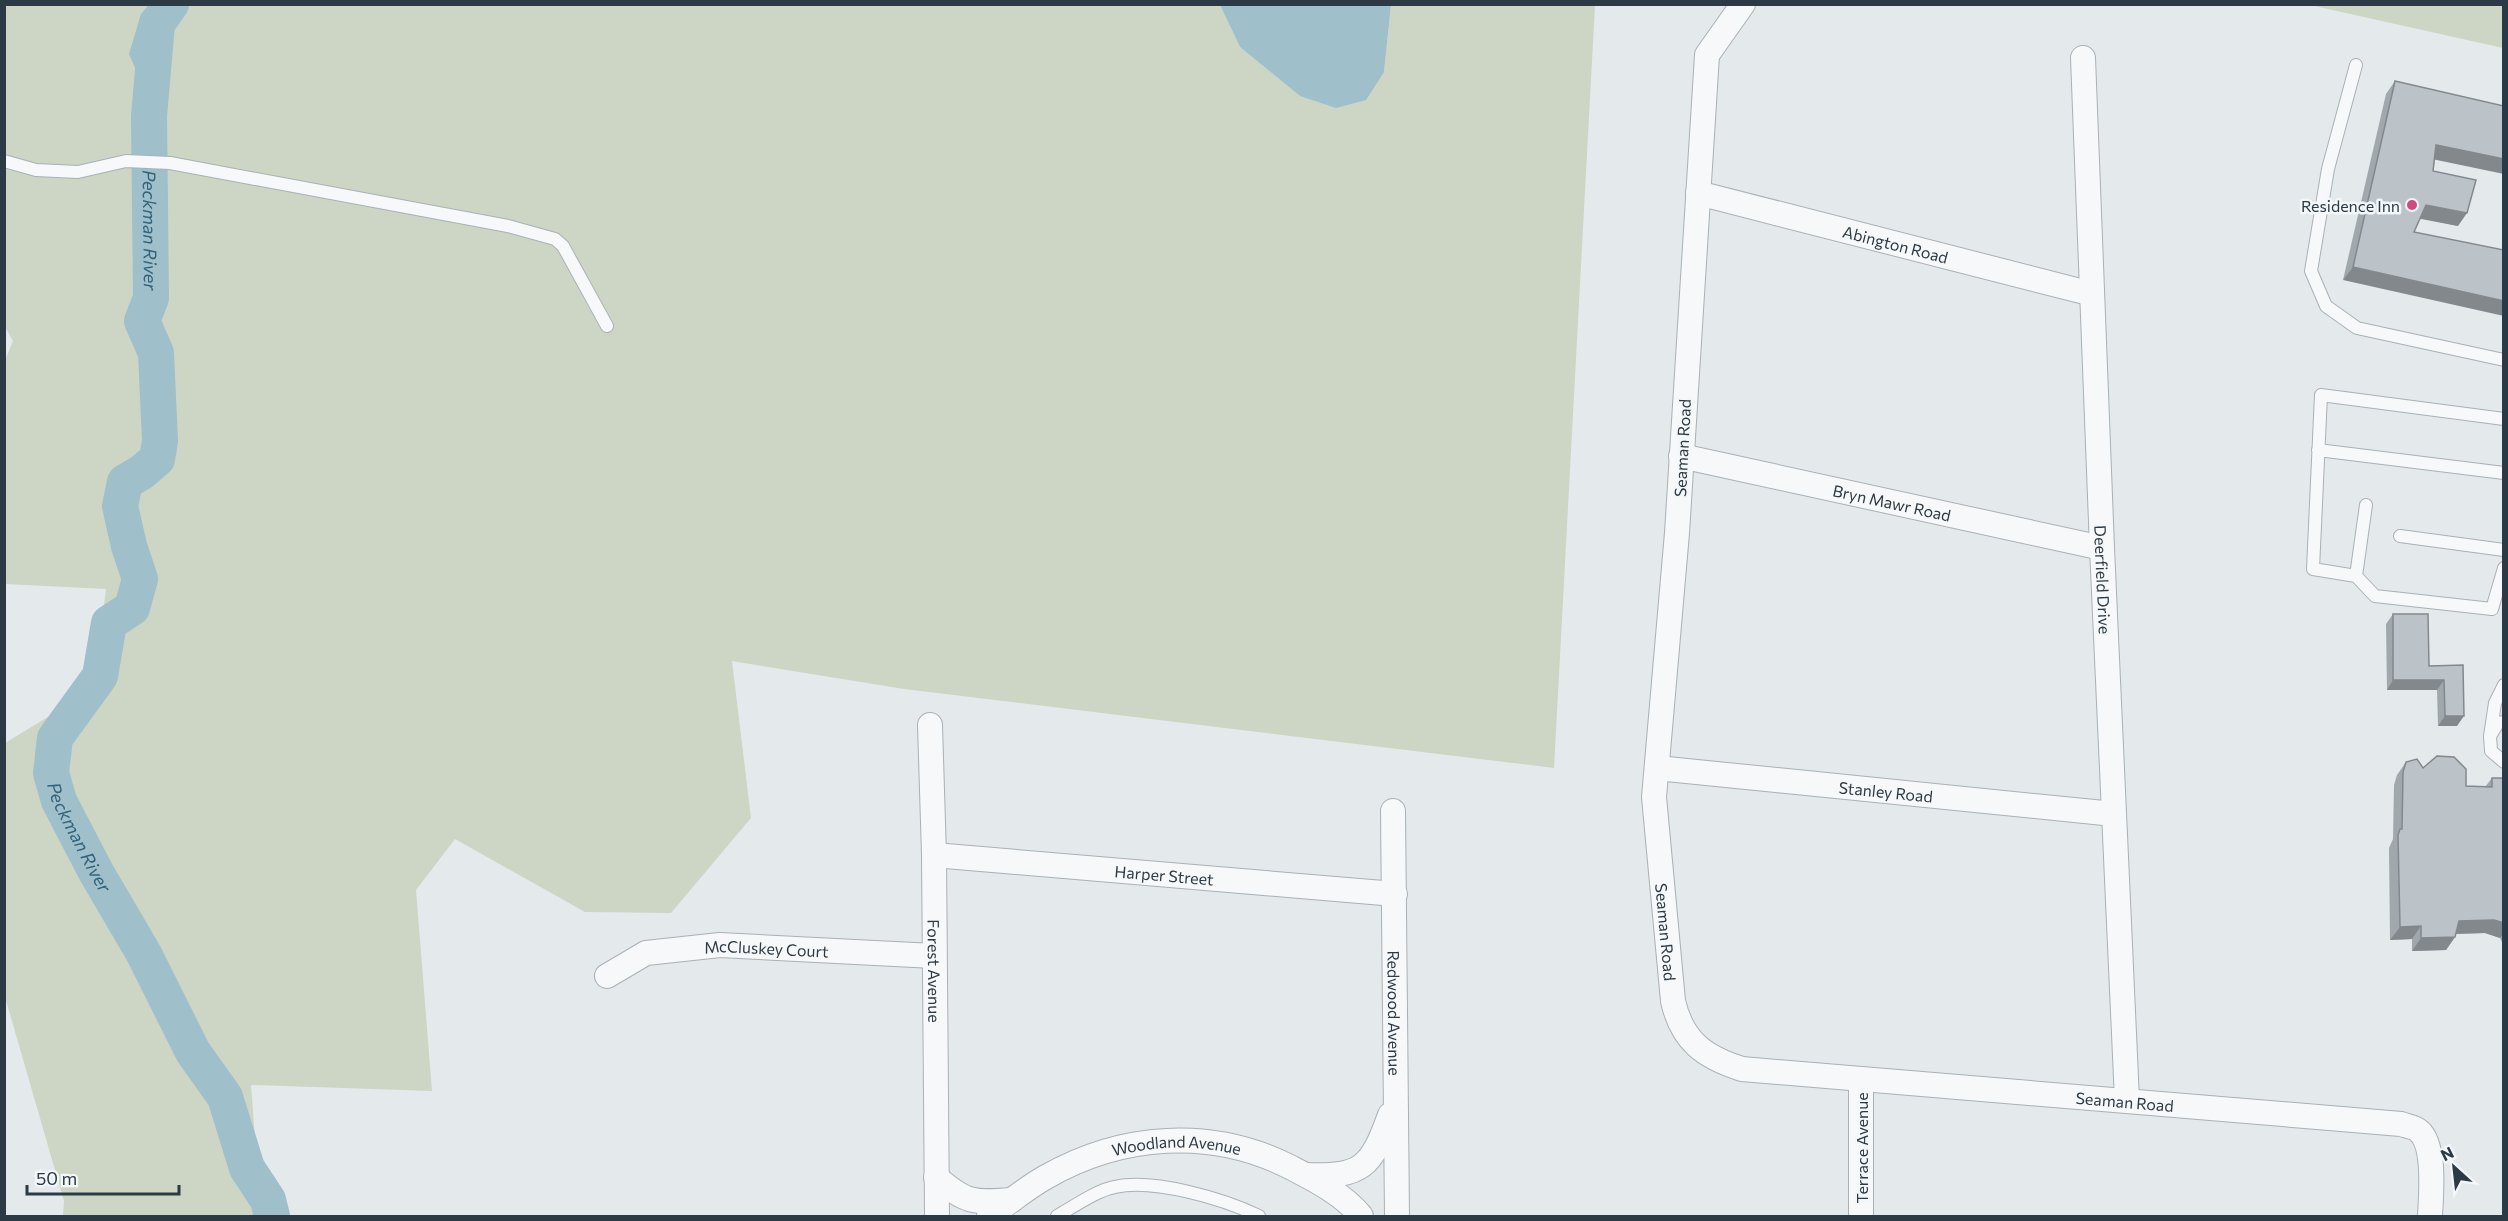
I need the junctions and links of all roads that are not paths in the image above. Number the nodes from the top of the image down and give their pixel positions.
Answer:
1 (1743, 4) edge
2 (2083, 58) dead end
3 (2356, 65) dead end
4 (4, 162) edge
5 (1698, 193) junction
6 (2092, 294) junction
7 (607, 326) dead end
8 (2504, 360) edge
9 (2504, 419) edge
10 (2318, 450) junction
11 (1681, 456) junction
12 (2504, 473) edge
13 (2366, 505) dead end
14 (2400, 536) dead end
15 (2102, 548) junction
16 (2504, 550) edge
17 (2504, 568) edge
18 (2356, 576) junction
19 (2504, 685) edge
20 (2504, 722) edge
21 (930, 725) dead end
22 (2490, 736) junction
23 (2504, 762) edge
24 (1657, 768) junction
25 (1393, 811) dead end
26 (2114, 814) junction
27 (934, 855) junction
28 (1395, 894) junction
29 (934, 957) junction
30 (607, 976) dead end
31 (1862, 1080) junction
32 (2127, 1100) junction
33 (1395, 1104) junction
34 (1305, 1175) junction
35 (936, 1178) junction
36 (1006, 1209) edge
37 (937, 1216) edge
38 (1057, 1216) edge
39 (1259, 1216) edge
40 (1361, 1216) edge
41 (1397, 1216) edge
42 (1861, 1216) edge
43 (2430, 1216) edge

1 - 5 street, Seaman Road
2 - 6 street, Deerfield Drive
3 - 8 lane
4 - 7 lane
5 - 6 street, Abington Road
5 - 11 street, Seaman Road
6 - 15 street, Deerfield Drive
9 - 10 lane
10 - 12 lane
10 - 18 lane
11 - 15 street, Bryn Mawr Road
11 - 24 street, Seaman Road
13 - 18 lane
14 - 16 lane
15 - 26 street, Deerfield Drive
17 - 18 lane
19 - 22 lane
20 - 22 lane
21 - 27 street, Forest Avenue
22 - 23 lane
24 - 26 street, Stanley Road
24 - 31 street, Seaman Road
25 - 28 street, Redwood Avenue
26 - 32 street, Deerfield Drive
27 - 28 street, Harper Street
27 - 29 street, Forest Avenue
28 - 33 street, Redwood Avenue
29 - 30 street, McCluskey Court
29 - 35 street, Forest Avenue
31 - 32 street, Seaman Road
31 - 42 street, Terrace Avenue
32 - 43 street, Seaman Road
33 - 34 street
33 - 41 street, Redwood Avenue
34 - 36 street, Woodland Avenue
34 - 40 street, Woodland Avenue
35 - 36 street
35 - 37 street, Forest Avenue
38 - 39 lane

